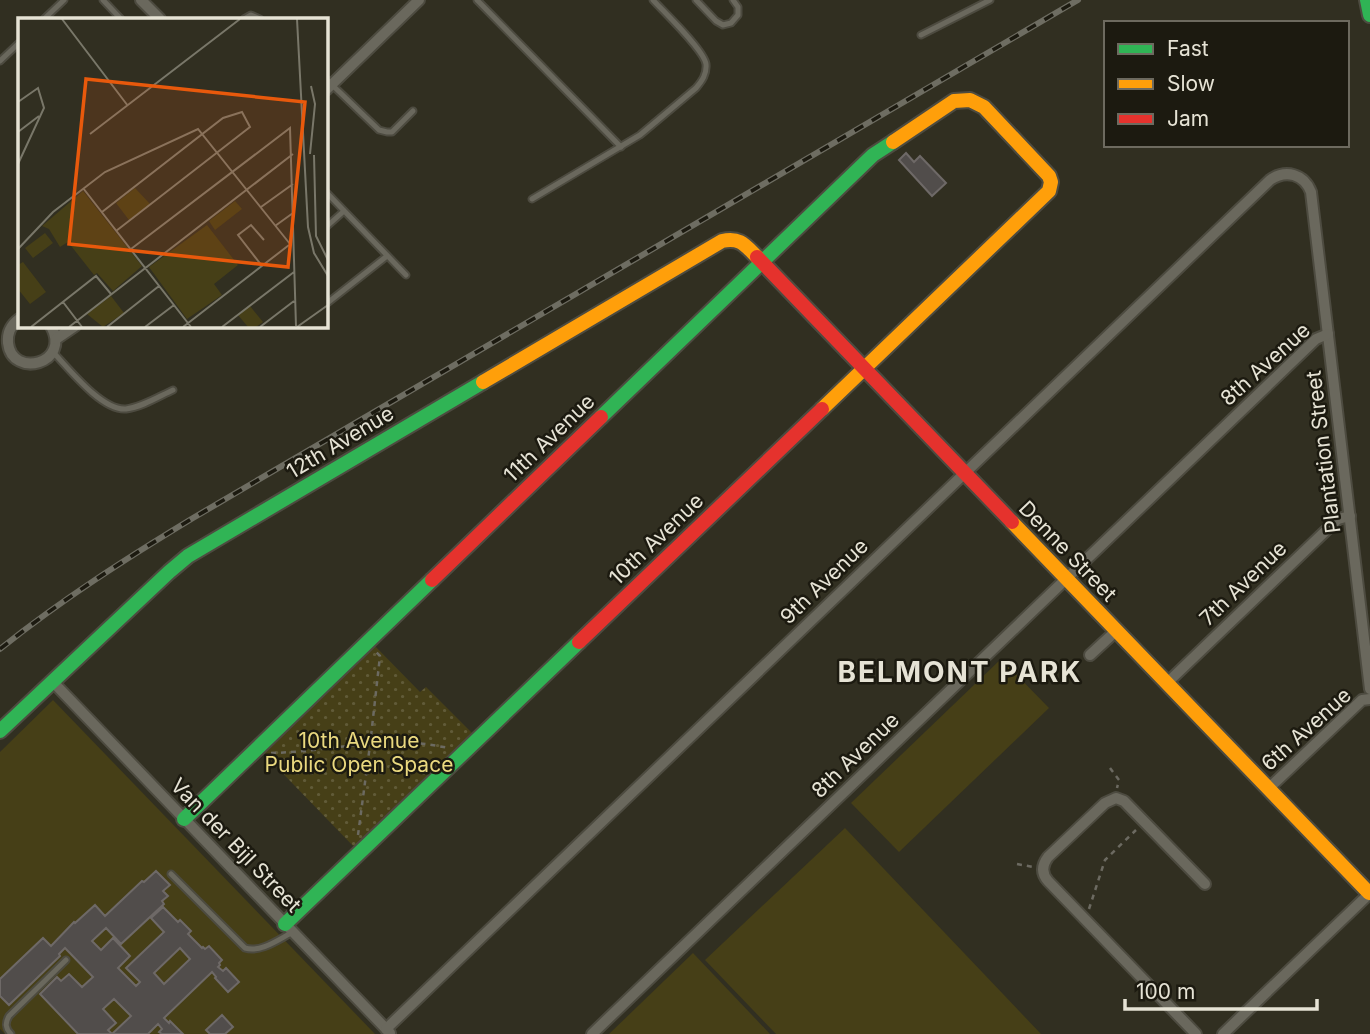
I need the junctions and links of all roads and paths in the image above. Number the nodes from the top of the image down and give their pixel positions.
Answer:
1 (64, 0) edge
2 (103, 0) edge
3 (141, 0) edge
4 (419, 0) edge
5 (477, 0) edge
6 (653, 0) edge
7 (696, 0) edge
8 (733, 0) edge
9 (990, 0) edge
10 (1367, 0) edge
11 (1370, 15) edge
12 (45, 18) edge
13 (120, 18) edge
14 (159, 18) edge
15 (921, 35) dead end
16 (18, 44) edge
17 (0, 61) edge
18 (328, 85) edge
19 (413, 111) dead end
20 (621, 147) junction
21 (1295, 175) joint
22 (1051, 182) joint
23 (327, 193) edge
24 (532, 199) dead end
25 (344, 211) junction
26 (327, 226) edge
27 (736, 240) joint
28 (387, 256) junction
29 (761, 262) junction
30 (406, 275) dead end
31 (327, 303) edge
32 (18, 320) edge
33 (51, 327) edge
34 (74, 327) edge
35 (1328, 334) junction
36 (56, 339) junction
37 (53, 352) junction
38 (864, 369) junction
39 (173, 390) dead end
40 (964, 473) junction
41 (1350, 516) junction
42 (1066, 579) junction
43 (1116, 631) junction
44 (367, 642) junction
45 (1090, 655) dead end
46 (53, 682) junction
47 (1167, 684) junction
48 (1370, 689) edge
49 (1370, 699) edge
50 (0, 731) edge
51 (370, 745) junction
52 (258, 747) junction
53 (462, 754) junction
54 (1111, 768) dead end
55 (1268, 789) junction
56 (1114, 798) junction
57 (184, 819) junction
58 (1145, 822) junction
59 (360, 852) junction
60 (1017, 864) dead end
61 (1043, 869) junction
62 (171, 874) dead end
63 (1205, 884) dead end
64 (1369, 893) edge
65 (1086, 919) junction
66 (289, 928) junction
67 (66, 960) dead end
68 (388, 1031) edge
69 (11, 1034) edge
70 (592, 1034) edge
71 (1196, 1034) edge
72 (1223, 1034) edge

1 - 12 lane
2 - 13 lane
3 - 14 street
4 - 18 street
5 - 20 lane
6 - 20 lane
7 - 8 lane
9 - 15 lane
10 - 11 street
16 - 17 lane
18 - 19 lane
20 - 24 lane
21 - 35 street, Plantation Street
21 - 40 street, 9th Avenue
22 - 29 street, 11th Avenue
22 - 38 street, 10th Avenue
23 - 25 lane
25 - 26 lane
25 - 28 lane
27 - 29 street, Denne Street
27 - 46 street, 12th Avenue
28 - 30 lane
28 - 31 lane
29 - 38 street, Denne Street
29 - 44 street, 11th Avenue
32 - 37 street
33 - 36 street
34 - 36 street
35 - 41 street, Plantation Street
35 - 42 street, 8th Avenue
36 - 37 street
37 - 39 lane
38 - 40 street, Denne Street
38 - 53 street, 10th Avenue
40 - 42 street, Denne Street
40 - 68 street, 9th Avenue
41 - 47 street, 7th Avenue
41 - 48 street, Plantation Street
42 - 43 street, Denne Street
42 - 70 street, 8th Avenue
43 - 45 street
43 - 47 street, Denne Street
44 - 51 path
44 - 52 street, 11th Avenue
46 - 50 street, 12th Avenue
46 - 57 street, Van der Bijl Street
47 - 55 street, Denne Street
49 - 55 street, 6th Avenue
51 - 52 path
51 - 53 path
51 - 59 path
52 - 57 street, 11th Avenue
53 - 59 street, 10th Avenue
54 - 56 path
55 - 64 street, Denne Street
56 - 58 street
56 - 61 street
57 - 66 street, Van der Bijl Street
58 - 63 street
58 - 65 path
59 - 66 street, 10th Avenue
60 - 61 path
61 - 65 street
62 - 66 lane
64 - 72 street
65 - 71 street
66 - 68 street, Van der Bijl Street
67 - 69 lane

